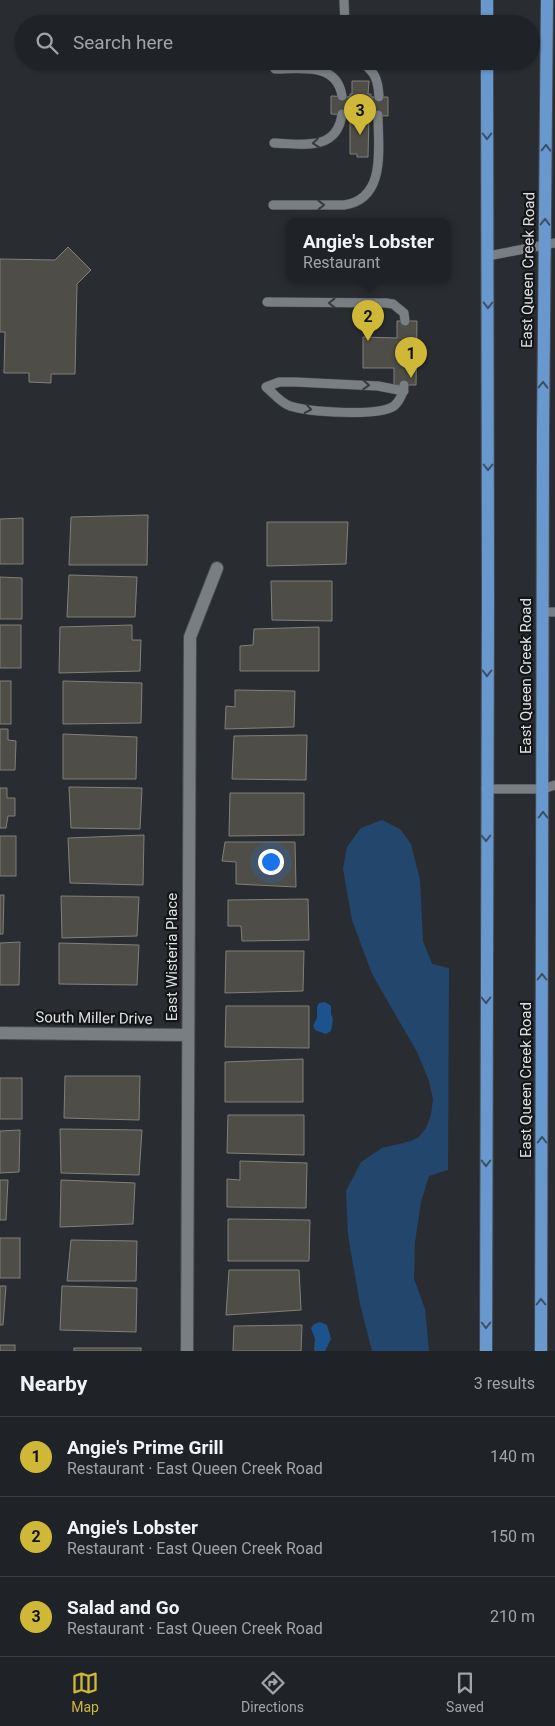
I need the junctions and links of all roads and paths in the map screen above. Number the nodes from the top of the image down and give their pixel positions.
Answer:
1 (487, 0) edge
2 (547, 0) edge
3 (344, 1) edge
4 (344, 15) edge
5 (487, 15) edge
6 (316, 70) edge
7 (371, 70) edge
8 (487, 70) edge
9 (342, 96) dead end
10 (379, 97) dead end
11 (342, 114) dead end
12 (378, 115) dead end
13 (274, 144) dead end
14 (273, 205) dead end
15 (550, 243) edge
16 (488, 256) junction
17 (267, 302) dead end
18 (405, 321) dead end
19 (404, 388) joint
20 (217, 568) dead end
21 (542, 612) junction
22 (555, 612) edge
23 (486, 789) junction
24 (551, 789) edge
25 (0, 1033) edge
26 (188, 1035) junction
27 (187, 1351) edge
28 (486, 1351) edge
29 (541, 1351) edge

1 - 5 main road
15 -> 2 main road, East Queen Creek Road
3 - 4 lane
6 - 9 lane
7 - 10 lane
8 -> 16 main road
11 -> 13 lane
14 -> 12 lane
15 - 16 lane
21 -> 15 main road, East Queen Creek Road
16 -> 23 main road
18 -> 17 lane
19 - 19 lane
20 - 26 street, East Wisteria Place
21 - 22 lane
21 - 24 main road, East Queen Creek Road
23 - 24 lane
23 -> 28 main road
29 -> 24 main road, East Queen Creek Road
25 - 26 street, South Miller Drive
26 - 27 street, East Wisteria Place

